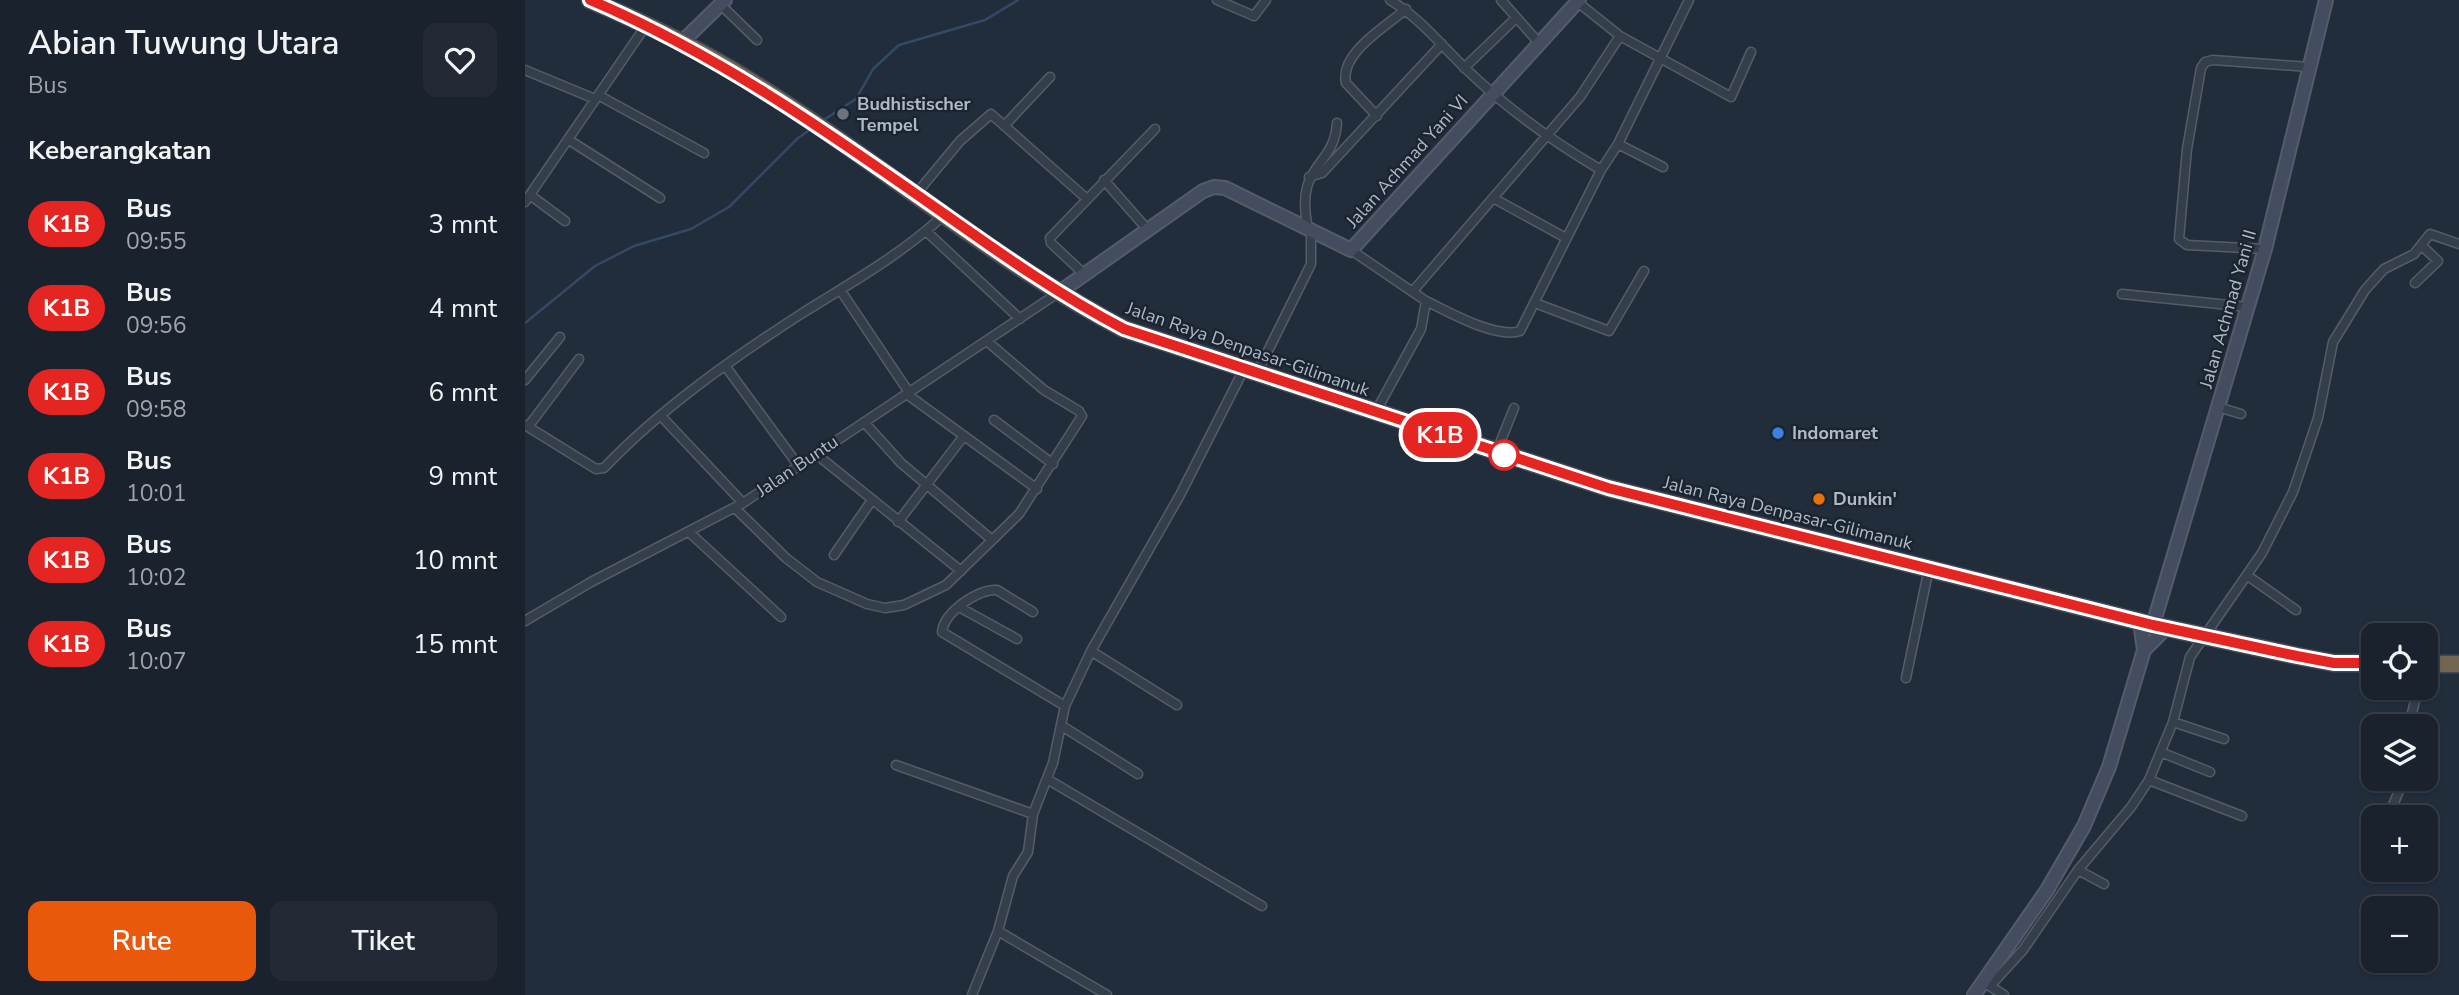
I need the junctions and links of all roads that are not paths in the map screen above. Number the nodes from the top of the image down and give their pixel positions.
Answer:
1 (590, 0) edge
2 (1217, 0) edge
3 (1266, 0) edge
4 (1501, 0) edge
5 (1689, 0) edge
6 (2326, 0) edge
7 (1393, 1) edge
8 (1577, 1) edge
9 (722, 2) edge
10 (1406, 9) junction
11 (1516, 18) junction
12 (647, 24) junction
13 (1620, 36) junction
14 (757, 40) dead end
15 (682, 42) junction
16 (1539, 43) junction
17 (1442, 44) junction
18 (1751, 51) dead end
19 (1660, 60) junction
20 (2309, 67) junction
21 (1464, 68) junction
22 (525, 70) edge
23 (1050, 77) dead end
24 (1492, 92) junction
25 (597, 97) junction
26 (1377, 116) junction
27 (1337, 123) dead end
28 (1005, 125) junction
29 (1154, 129) dead end
30 (1547, 138) junction
31 (569, 140) junction
32 (1618, 144) junction
33 (704, 153) dead end
34 (1663, 167) dead end
35 (1601, 170) junction
36 (1312, 177) junction
37 (1104, 180) junction
38 (916, 194) junction
39 (660, 198) dead end
40 (1493, 198) junction
41 (528, 199) edge
42 (1087, 199) junction
43 (945, 214) junction
44 (565, 221) dead end
45 (1147, 229) junction
46 (1313, 231) junction
47 (926, 232) junction
48 (1566, 238) junction
49 (2459, 244) edge
50 (2422, 246) junction
51 (2265, 249) junction
52 (1351, 250) junction
53 (1644, 271) dead end
54 (1084, 274) junction
55 (2416, 284) dead end
56 (841, 291) junction
57 (1413, 291) junction
58 (1058, 293) junction
59 (2122, 294) dead end
60 (1426, 301) junction
61 (1535, 303) junction
62 (2248, 307) junction
63 (1020, 319) junction
64 (560, 337) dead end
65 (988, 342) junction
66 (579, 359) dead end
67 (726, 368) junction
68 (1250, 373) junction
69 (525, 380) edge
70 (909, 394) junction
71 (2218, 407) junction
72 (1514, 408) dead end
73 (1375, 414) junction
74 (2241, 415) dead end
75 (661, 416) junction
76 (994, 420) dead end
77 (864, 422) junction
78 (527, 426) edge
79 (963, 437) junction
80 (1496, 453) junction
81 (816, 454) junction
82 (1052, 464) junction
83 (799, 465) junction
84 (926, 483) junction
85 (1037, 489) junction
86 (872, 500) junction
87 (739, 505) junction
88 (898, 522) junction
89 (690, 533) junction
90 (991, 539) junction
91 (834, 555) dead end
92 (1929, 568) junction
93 (961, 571) junction
94 (2248, 576) junction
95 (959, 607) junction
96 (2296, 610) dead end
97 (1033, 612) dead end
98 (781, 617) dead end
99 (525, 621) edge
100 (2153, 625) junction
101 (2204, 635) junction
102 (1017, 639) dead end
103 (2144, 650) junction
104 (1091, 651) junction
105 (2361, 663) edge
106 (1906, 678) dead end
107 (1177, 705) dead end
108 (1065, 706) junction
109 (2173, 722) junction
110 (1062, 726) junction
111 (2224, 739) dead end
112 (2162, 752) junction
113 (896, 765) dead end
114 (2210, 772) dead end
115 (1139, 774) dead end
116 (1047, 779) junction
117 (2149, 780) junction
118 (1033, 814) junction
119 (2242, 816) dead end
120 (2078, 870) junction
121 (2104, 884) dead end
122 (2042, 898) junction
123 (1262, 906) dead end
124 (2053, 906) junction
125 (998, 931) junction
126 (1987, 984) junction
127 (972, 995) edge
128 (1107, 995) edge
129 (1974, 995) edge
130 (2004, 995) edge

1 - 12 highway, Jalan Raya Denpasar-Gilimanuk
2 - 3 street
4 - 11 street
5 - 19 street
6 - 20 street, Jalan Achmad Yani II
7 - 10 street
8 - 13 street
8 - 16 street, Jalan Achmad Yani VI
9 - 14 street
9 - 15 street
10 - 17 street
10 - 26 street
11 - 16 street
11 - 21 street
12 - 15 highway, Jalan Raya Denpasar-Gilimanuk
12 - 25 street
13 - 19 street
13 - 30 street
15 - 38 highway, Jalan Raya Denpasar-Gilimanuk
16 - 24 street, Jalan Achmad Yani VI
17 - 21 street
17 - 26 street
18 - 19 street
19 - 32 street
20 - 51 street, Jalan Achmad Yani II
20 - 51 street
21 - 24 street
22 - 25 street
23 - 28 street
24 - 30 street
24 - 52 street, Jalan Achmad Yani VI
25 - 31 street
25 - 33 street
26 - 36 street
27 - 36 street
28 - 38 street
28 - 42 street
29 - 37 street
30 - 35 street
30 - 40 street
31 - 39 street
31 - 41 street
32 - 34 street
32 - 35 street
35 - 48 street
36 - 46 street
37 - 42 street
37 - 45 street
38 - 43 highway, Jalan Raya Denpasar-Gilimanuk
40 - 48 street
40 - 57 street
41 - 44 street
42 - 54 street
43 - 47 street
43 - 58 highway, Jalan Raya Denpasar-Gilimanuk
45 - 46 street, Jalan Achmad Yani VI
45 - 54 street, Jalan Achmad Yani VI
46 - 52 street, Jalan Achmad Yani VI
46 - 68 street
47 - 56 street
47 - 63 street
48 - 61 street
49 - 50 street
50 - 55 street
50 - 94 street
51 - 62 street, Jalan Achmad Yani II
52 - 57 street
53 - 61 street
54 - 58 street, Jalan Achmad Yani VI
56 - 67 street
56 - 70 street
57 - 60 street
58 - 63 street, Jalan Buntu
58 - 68 highway, Jalan Raya Denpasar-Gilimanuk
59 - 62 street
60 - 61 street
60 - 73 street
62 - 71 street, Jalan Achmad Yani II
63 - 65 street, Jalan Buntu
64 - 69 street
65 - 70 street, Jalan Buntu
65 - 82 street
66 - 78 street
67 - 75 street
67 - 83 street
68 - 73 highway, Jalan Raya Denpasar-Gilimanuk
68 - 104 street
70 - 77 street, Jalan Buntu
70 - 79 street
71 - 74 street
71 - 100 street, Jalan Achmad Yani II
72 - 80 street
73 - 80 highway, Jalan Raya Denpasar-Gilimanuk
75 - 78 street
75 - 87 street
76 - 82 street
77 - 81 street, Jalan Buntu
77 - 84 street
79 - 84 street
79 - 85 street
80 - 92 highway, Jalan Raya Denpasar-Gilimanuk
81 - 83 street, Jalan Buntu
81 - 86 street
82 - 85 street
83 - 87 street, Jalan Buntu
84 - 88 street
84 - 90 street
85 - 90 street
86 - 88 street
86 - 91 street
87 - 89 street, Jalan Buntu
87 - 93 street
88 - 93 street
89 - 98 street
89 - 99 street, Jalan Buntu
90 - 93 street
92 - 100 highway, Jalan Raya Denpasar-Gilimanuk
92 - 106 street
94 - 96 street
94 - 101 street
95 - 97 street
95 - 102 street
95 - 108 street
100 - 101 highway, Jalan Raya Denpasar-Gilimanuk
100 - 103 street
100 - 103 street
101 - 105 highway, Jalan Raya Denpasar-Gilimanuk
101 - 109 street
103 - 122 street
104 - 107 street
104 - 108 street
108 - 110 street
109 - 111 street
109 - 112 street
110 - 115 street
110 - 116 street
112 - 114 street
112 - 117 street
113 - 118 street
116 - 118 street
116 - 123 street
117 - 119 street
117 - 120 street
118 - 125 street
120 - 121 street
120 - 124 street
122 - 124 street
122 - 126 street
124 - 126 street
125 - 127 street
125 - 128 street
126 - 129 street
126 - 130 street

